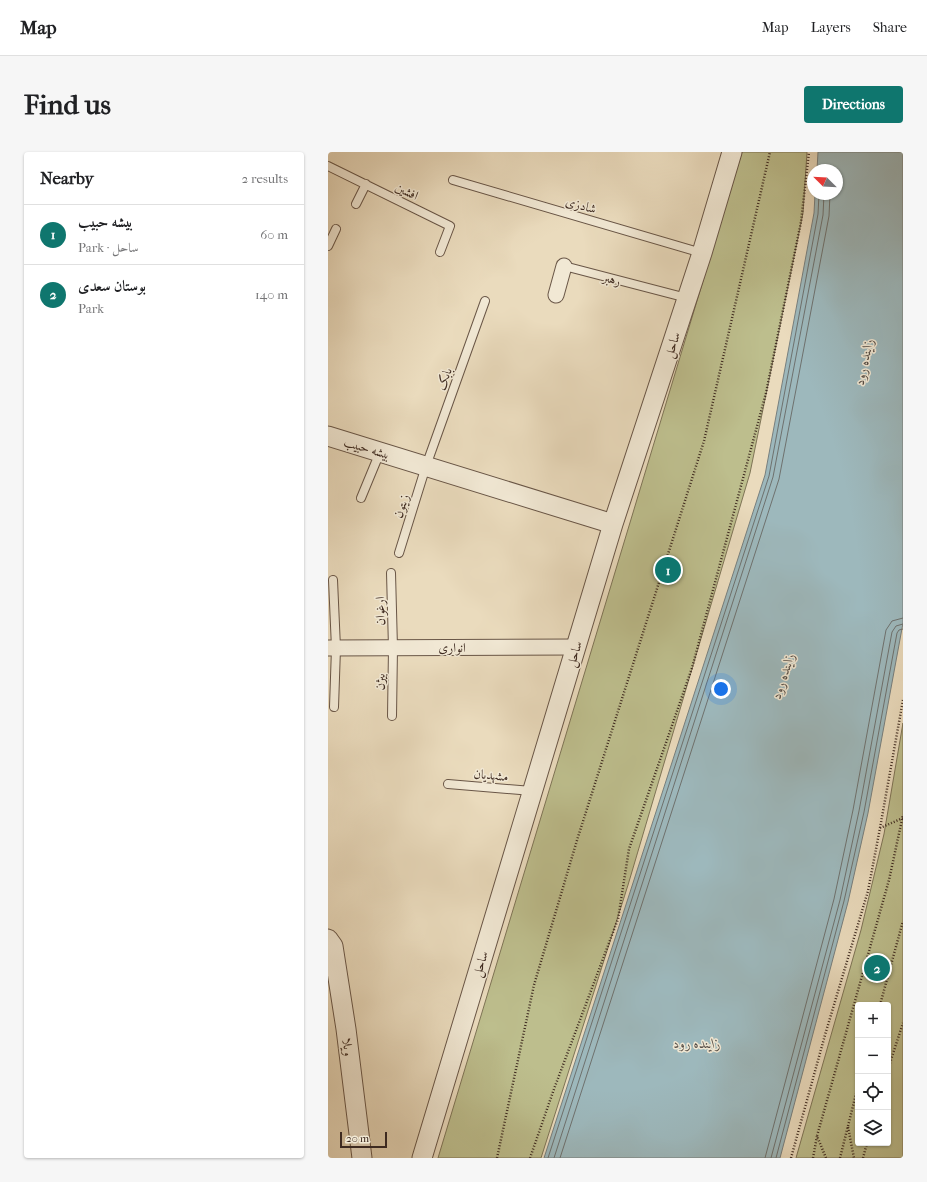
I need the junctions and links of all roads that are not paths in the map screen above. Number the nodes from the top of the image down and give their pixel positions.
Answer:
1 (732, 152) edge
2 (328, 166) edge
3 (453, 180) dead end
4 (366, 184) junction
5 (356, 204) dead end
6 (336, 228) dead end
7 (328, 246) edge
8 (440, 252) dead end
9 (702, 253) junction
10 (564, 266) joint
11 (556, 295) dead end
12 (687, 298) junction
13 (485, 301) dead end
14 (328, 436) edge
15 (380, 452) junction
16 (426, 466) junction
17 (361, 498) dead end
18 (613, 524) junction
19 (399, 553) dead end
20 (391, 573) dead end
21 (333, 580) dead end
22 (576, 647) junction
23 (332, 648) edge
24 (393, 648) junction
25 (334, 707) dead end
26 (392, 716) dead end
27 (448, 784) dead end
28 (532, 791) junction
29 (328, 939) edge
30 (362, 1158) edge
31 (422, 1158) edge

1 - 9 street, ساحل
2 - 4 lane, افشین
3 - 9 lane, شادزی
4 - 5 lane
4 - 8 lane, افشین
6 - 7 lane
9 - 12 street, ساحل
10 - 11 street, رهبر
10 - 12 lane, رهبر
12 - 18 street, ساحل
13 - 16 lane, بابک
14 - 15 street, بیشه حبیب
15 - 16 street, بیشه حبیب
15 - 17 lane
16 - 18 street, بیشه حبیب
16 - 19 lane, زیتون
18 - 22 street, ساحل
20 - 24 lane, ارغوان
21 - 23 lane
22 - 24 street, انواری
22 - 28 street, ساحل
23 - 24 street, انواری
23 - 25 lane
24 - 26 lane, بیژن
27 - 28 lane, مشهدیان
28 - 31 street, ساحل
29 - 30 street, ویلا

